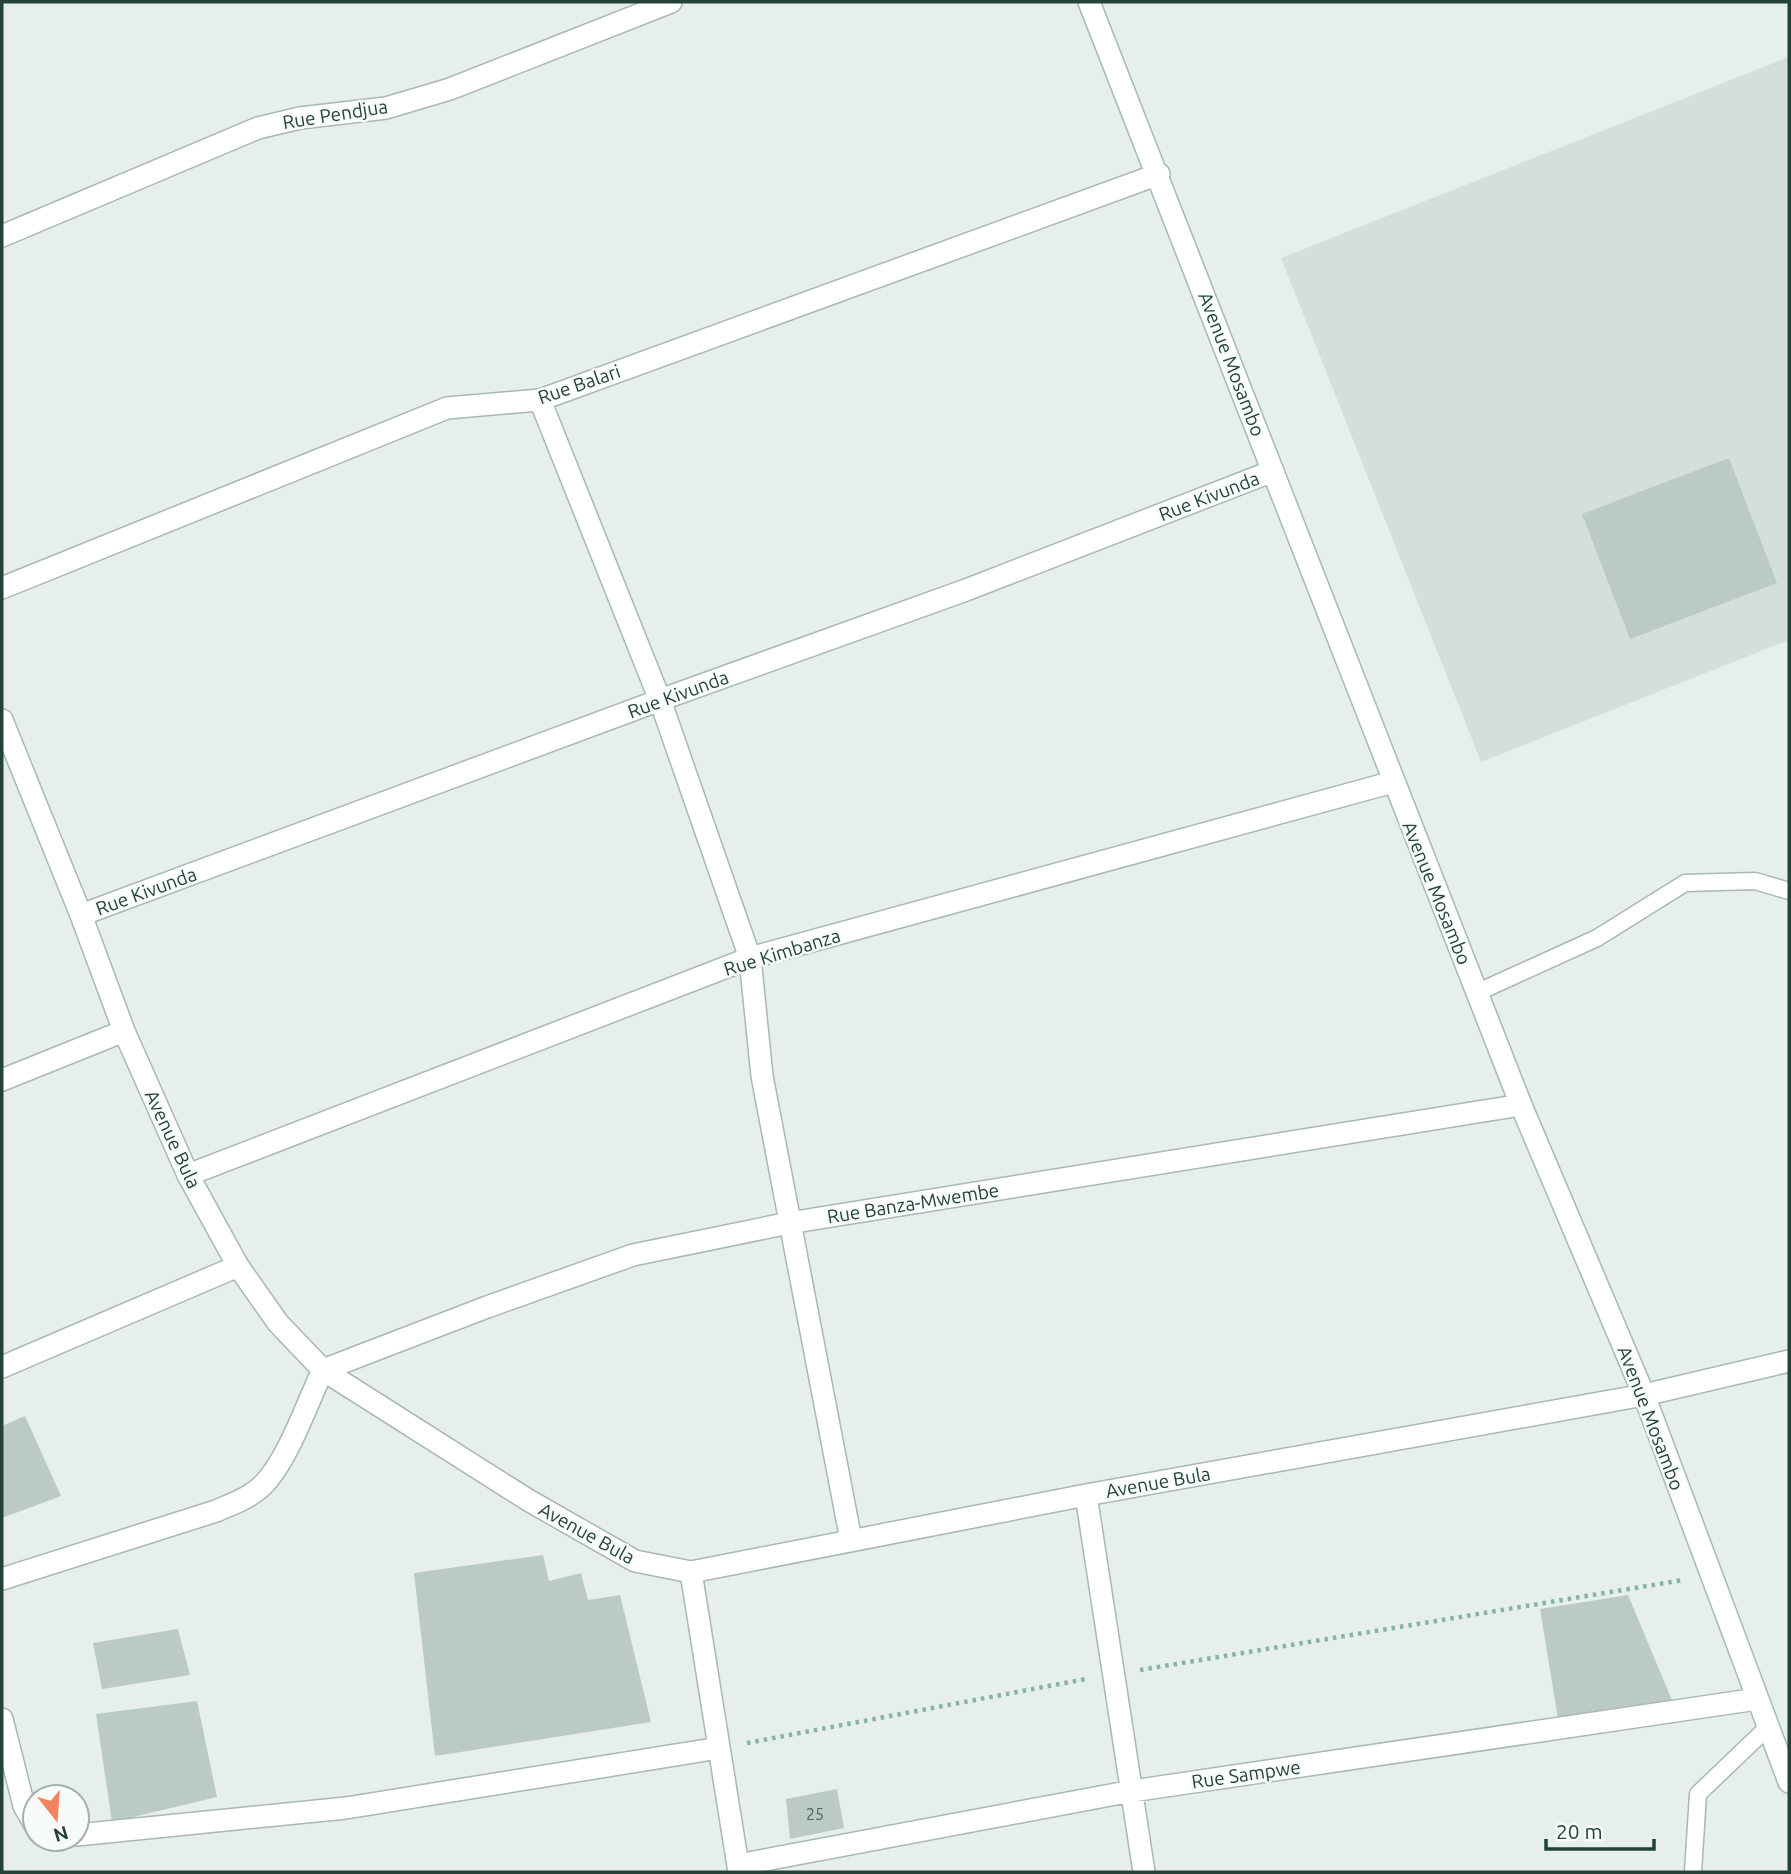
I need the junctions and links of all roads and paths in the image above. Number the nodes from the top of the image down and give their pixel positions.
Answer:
1 (671, 2) edge
2 (1089, 2) edge
3 (1158, 174) junction
4 (2, 236) edge
5 (540, 400) junction
6 (1273, 471) junction
7 (2, 588) edge
8 (660, 700) junction
9 (2, 720) edge
10 (1393, 782) junction
11 (1789, 891) edge
12 (81, 915) junction
13 (750, 958) junction
14 (1476, 993) junction
15 (124, 1031) junction
16 (2, 1080) edge
17 (1521, 1105) junction
18 (188, 1175) junction
19 (789, 1223) junction
20 (238, 1266) junction
21 (1789, 1361) edge
22 (2, 1367) edge
23 (323, 1370) junction
24 (1644, 1395) junction
25 (1086, 1495) junction
26 (850, 1540) junction
27 (691, 1572) junction
28 (1712, 1576) junction
29 (2, 1579) edge
30 (1114, 1674) junction
31 (1757, 1699) junction
32 (2, 1719) edge
33 (1768, 1727) junction
34 (719, 1748) junction
35 (1789, 1782) edge
36 (1132, 1791) junction
37 (21, 1794) edge
38 (91, 1834) edge
39 (738, 1868) edge
40 (1144, 1872) edge
41 (1693, 1872) edge

1 - 4 street, Rue Pendjua
2 - 3 street, Avenue Mosambo
3 - 5 street, Rue Balari
3 - 6 street, Avenue Mosambo
5 - 7 street, Rue Balari
5 - 8 street
6 - 8 street, Rue Kivunda
6 - 10 street, Avenue Mosambo
8 - 12 street, Rue Kivunda
8 - 13 street
9 - 12 street, Avenue Bula
10 - 13 street, Rue Kimbanza
10 - 14 street, Avenue Mosambo
11 - 14 lane
12 - 15 street, Avenue Bula
13 - 18 street, Rue Kimbanza
13 - 19 street
14 - 17 street, Avenue Mosambo
15 - 16 street
15 - 18 street, Avenue Bula
17 - 19 street, Rue Banza-Mwembe
17 - 24 street, Avenue Mosambo
18 - 20 street, Avenue Bula
19 - 23 street, Rue Banza-Mwembe
19 - 26 street
20 - 22 street
20 - 23 street, Avenue Bula
21 - 24 street, Avenue Bula
23 - 27 street, Avenue Bula
23 - 29 street
24 - 25 street, Avenue Bula
24 - 28 street, Avenue Mosambo
25 - 26 street, Avenue Bula
25 - 30 street
26 - 27 street, Avenue Bula
27 - 34 street
28 - 30 path
28 - 31 street, Avenue Mosambo
30 - 34 path
30 - 36 street
31 - 33 street, Avenue Mosambo
31 - 36 street, Rue Sampwe
32 - 37 street
33 - 35 street, Avenue Mosambo
33 - 41 lane
34 - 38 street
34 - 39 street
36 - 39 street, Rue Sampwe
36 - 40 street

